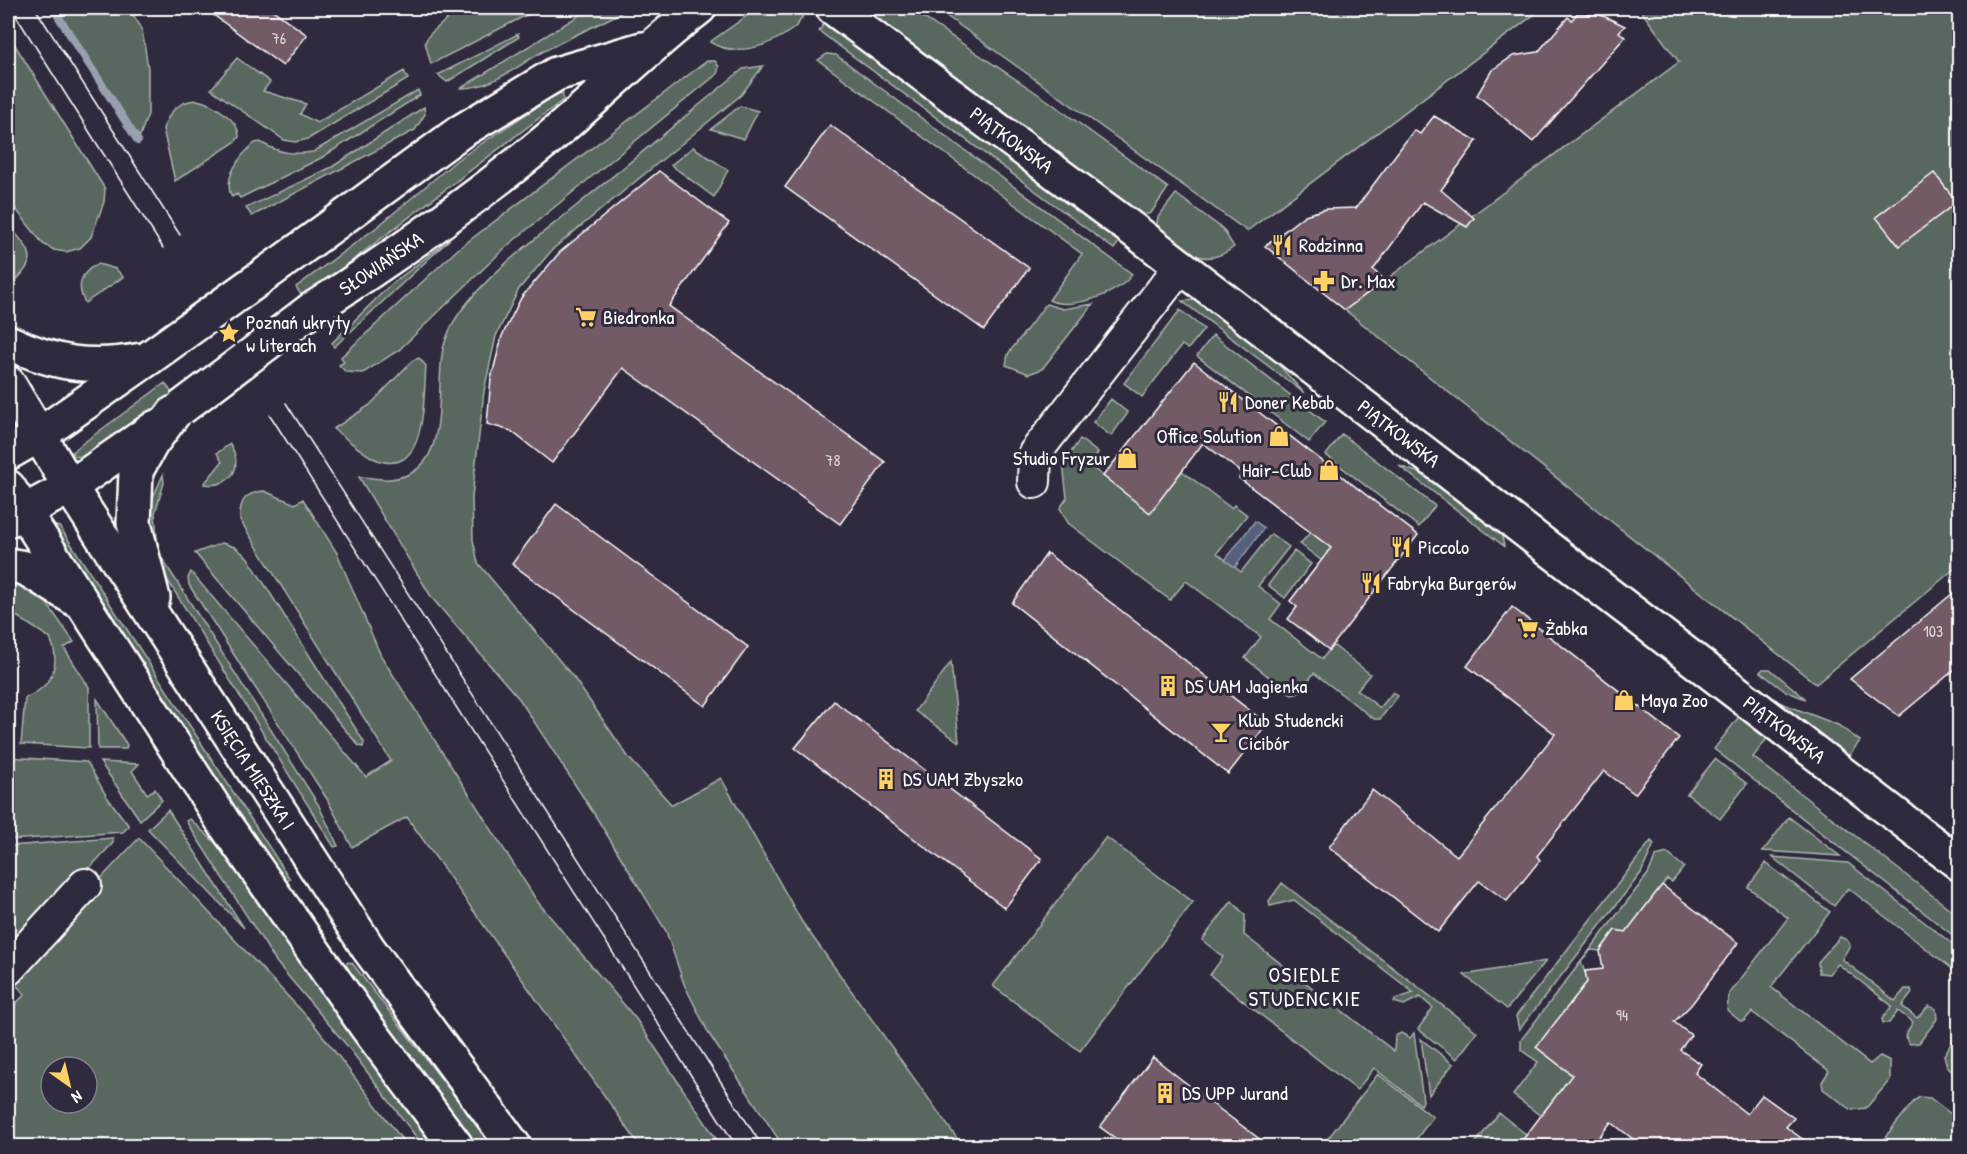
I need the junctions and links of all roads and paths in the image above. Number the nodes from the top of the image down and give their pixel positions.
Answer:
1 (699, 8) edge
2 (833, 8) edge
3 (649, 47) junction
4 (1181, 266) junction
5 (8, 342) edge
6 (149, 358) junction
7 (8, 383) edge
8 (178, 410) junction
9 (38, 436) junction
10 (8, 453) edge
11 (1034, 482) dead end
12 (70, 487) junction
13 (13, 506) edge
14 (8, 565) edge
15 (82, 604) junction
16 (163, 632) junction
17 (1959, 864) edge
18 (85, 885) dead end
19 (8, 969) edge
20 (456, 1146) edge
21 (514, 1146) edge

1 - 3 street, SŁOWIAŃSKA
2 - 4 street, PIĄTKOWSKA
3 - 6 street, SŁOWIAŃSKA, bridge
3 - 8 street, SŁOWIAŃSKA, bridge
4 - 11 street
4 - 17 street, PIĄTKOWSKA
5 - 6 street
6 - 9 street, SŁOWIAŃSKA
7 - 9 street, KSIĘCIA MIESZKA I
8 - 12 street, SŁOWIAŃSKA
8 - 16 street
9 - 10 street, SŁOWIAŃSKA
9 - 12 street, KSIĘCIA MIESZKA I
12 - 13 street, SŁOWIAŃSKA
12 - 16 street, KSIĘCIA MIESZKA I
13 - 15 street
14 - 15 street
15 - 20 street
16 - 21 street, KSIĘCIA MIESZKA I
18 - 19 street

